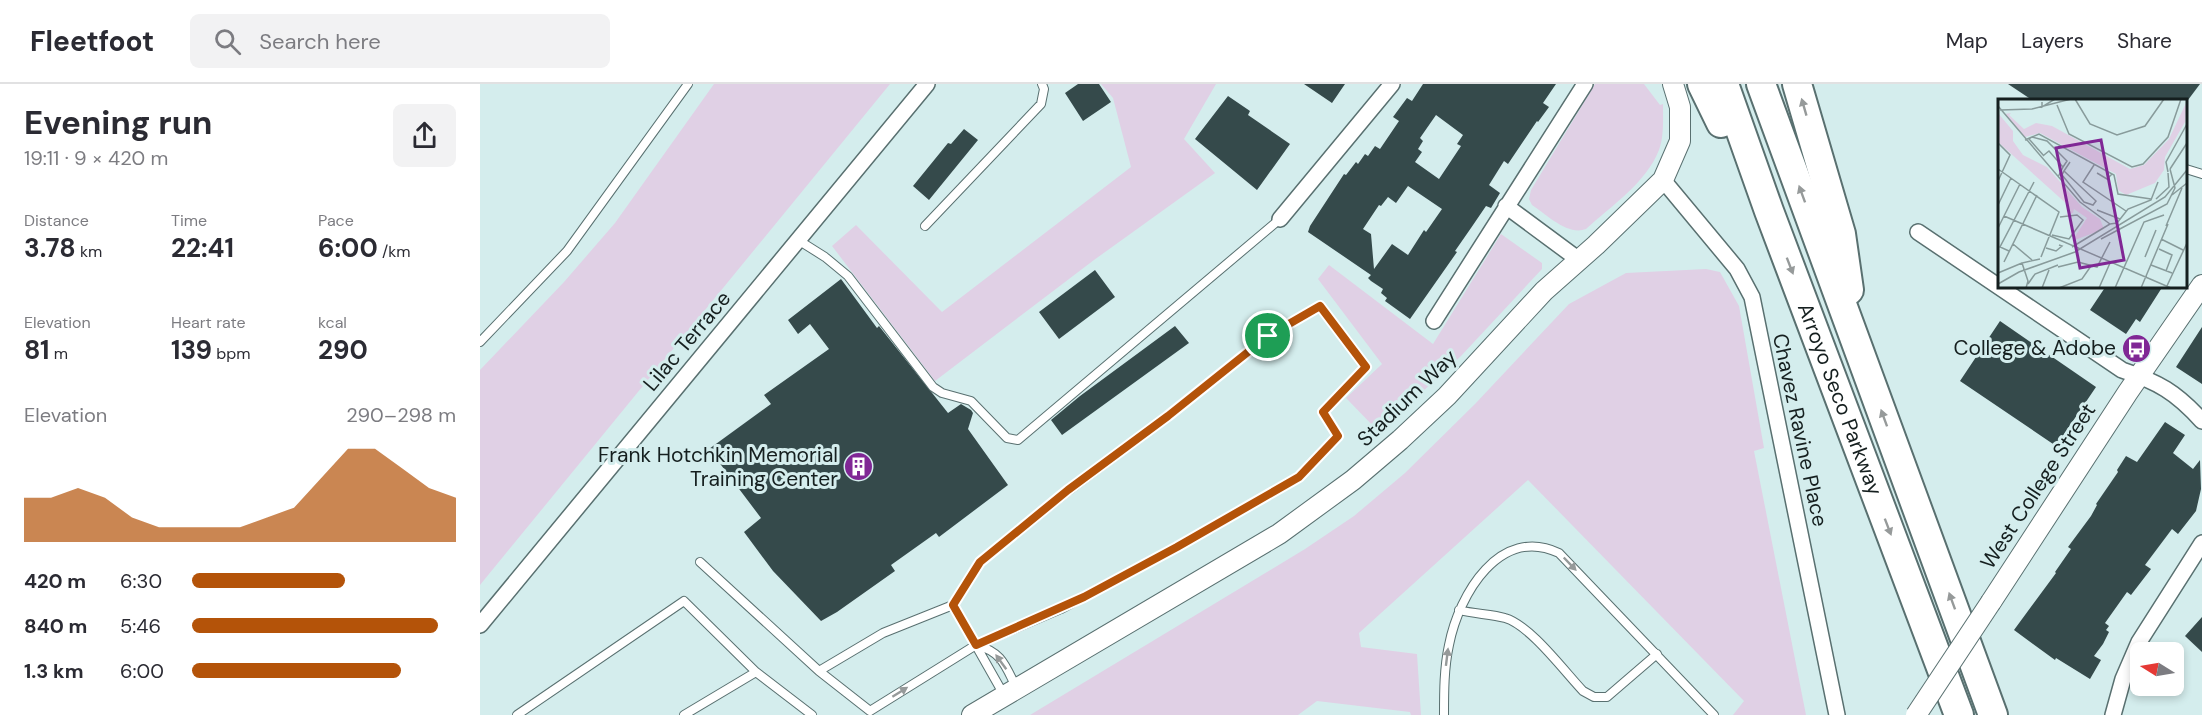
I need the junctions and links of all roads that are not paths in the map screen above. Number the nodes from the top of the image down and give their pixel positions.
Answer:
1 (688, 84) edge
2 (927, 84) edge
3 (1042, 84) edge
4 (1392, 84) edge
5 (1585, 84) edge
6 (1673, 84) edge
7 (1702, 84) edge
8 (1724, 84) edge
9 (1761, 84) edge
10 (1797, 84) edge
11 (2187, 169) edge
12 (2202, 174) edge
13 (1663, 180) junction
14 (1506, 206) junction
15 (1769, 211) junction
16 (1280, 219) joint
17 (926, 226) dead end
18 (1918, 232) dead end
19 (798, 240) junction
20 (1579, 260) junction
21 (2202, 285) edge
22 (1998, 286) edge
23 (2001, 288) edge
24 (1434, 321) dead end
25 (480, 342) edge
26 (1858, 348) junction
27 (2139, 376) junction
28 (2202, 421) edge
29 (2201, 549) edge
30 (700, 562) dead end
31 (953, 605) junction
32 (1459, 610) junction
33 (480, 625) edge
34 (976, 645) junction
35 (1657, 654) junction
36 (819, 671) junction
37 (756, 672) junction
38 (1010, 692) junction
39 (517, 715) edge
40 (684, 715) edge
41 (812, 715) edge
42 (972, 715) edge
43 (1444, 715) edge
44 (1714, 715) edge
45 (1837, 715) edge
46 (1916, 715) edge
47 (1959, 715) edge
48 (1993, 715) edge
49 (2113, 715) edge

1 - 25 lane
2 - 19 street, Lilac Terrace
3 - 17 lane
4 - 16 street
5 - 14 street
6 - 13 street, Stadium Way
7 - 15 highway
8 - 15 highway, Arroyo Seco Parkway
26 -> 9 highway, Arroyo Seco Parkway
26 -> 10 highway
11 - 12 lane
13 - 20 street, Stadium Way
13 - 45 street, Chavez Ravine Place
14 - 20 street
14 - 24 street
15 -> 47 highway, Arroyo Seco Parkway
16 - 19 lane
18 - 22 street
19 - 33 street, Lilac Terrace
20 - 38 street, Stadium Way
21 - 27 street, West College Street
23 - 27 street
48 -> 26 highway, Arroyo Seco Parkway
27 - 28 street
27 - 46 street, West College Street, bridge
29 - 49 street
30 - 36 lane
31 - 34 lane
31 - 34 lane
31 - 36 lane
32 - 35 lane
32 -> 35 lane
43 -> 32 lane
36 -> 34 lane
34 - 38 lane
38 -> 34 lane
35 - 44 lane
37 - 39 lane
37 - 40 lane
37 - 41 lane
38 - 42 street, Stadium Way

